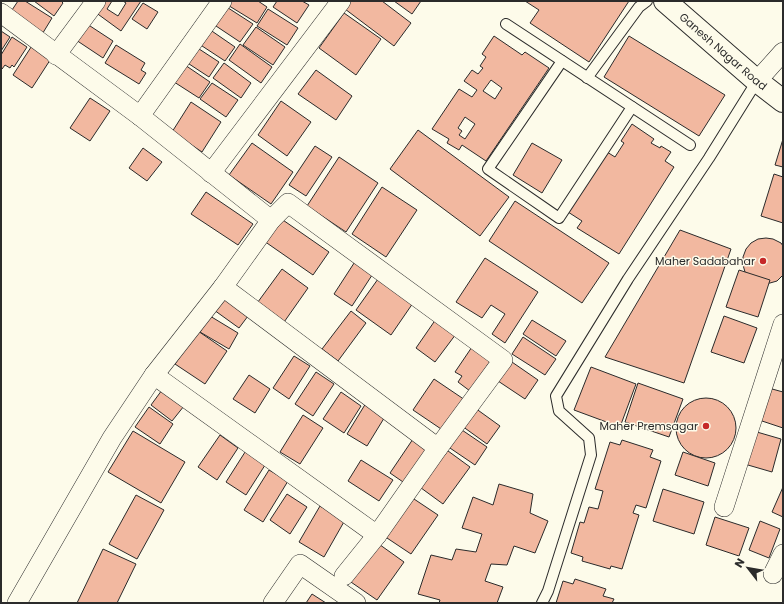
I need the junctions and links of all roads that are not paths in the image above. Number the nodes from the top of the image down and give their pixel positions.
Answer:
1 (96, 1) edge
2 (222, 1) edge
3 (341, 1) edge
4 (647, 1) edge
5 (665, 1) edge
6 (1, 13) edge
7 (506, 24) dead end
8 (783, 52) edge
9 (56, 55) junction
10 (562, 61) junction
11 (587, 78) junction
12 (757, 81) junction
13 (783, 101) edge
14 (632, 107) junction
15 (140, 116) junction
16 (690, 146) dead end
17 (211, 173) junction
18 (272, 220) junction
19 (223, 287) junction
20 (783, 324) edge
21 (154, 375) junction
22 (438, 448) junction
23 (724, 507) dead end
24 (377, 535) junction
25 (783, 554) edge
26 (773, 574) dead end
27 (344, 576) dead end
28 (17, 603) edge
29 (273, 603) edge
30 (356, 603) edge
31 (542, 603) edge

1 - 9 street
2 - 15 street
3 - 17 street
4 - 11 lane
5 - 12 street, Ganesh Nagar Road
6 - 9 street
7 - 10 lane
8 - 12 street
9 - 15 street
10 - 11 lane
10 - 14 lane
11 - 14 lane
12 - 13 street, Ganesh Nagar Road
12 - 31 lane
14 - 16 lane
15 - 17 street
17 - 18 street
18 - 19 street
18 - 22 street
19 - 21 street
19 - 22 street
20 - 23 street
21 - 24 street
21 - 28 street
22 - 24 street
24 - 27 street
25 - 26 street
29 - 30 street

